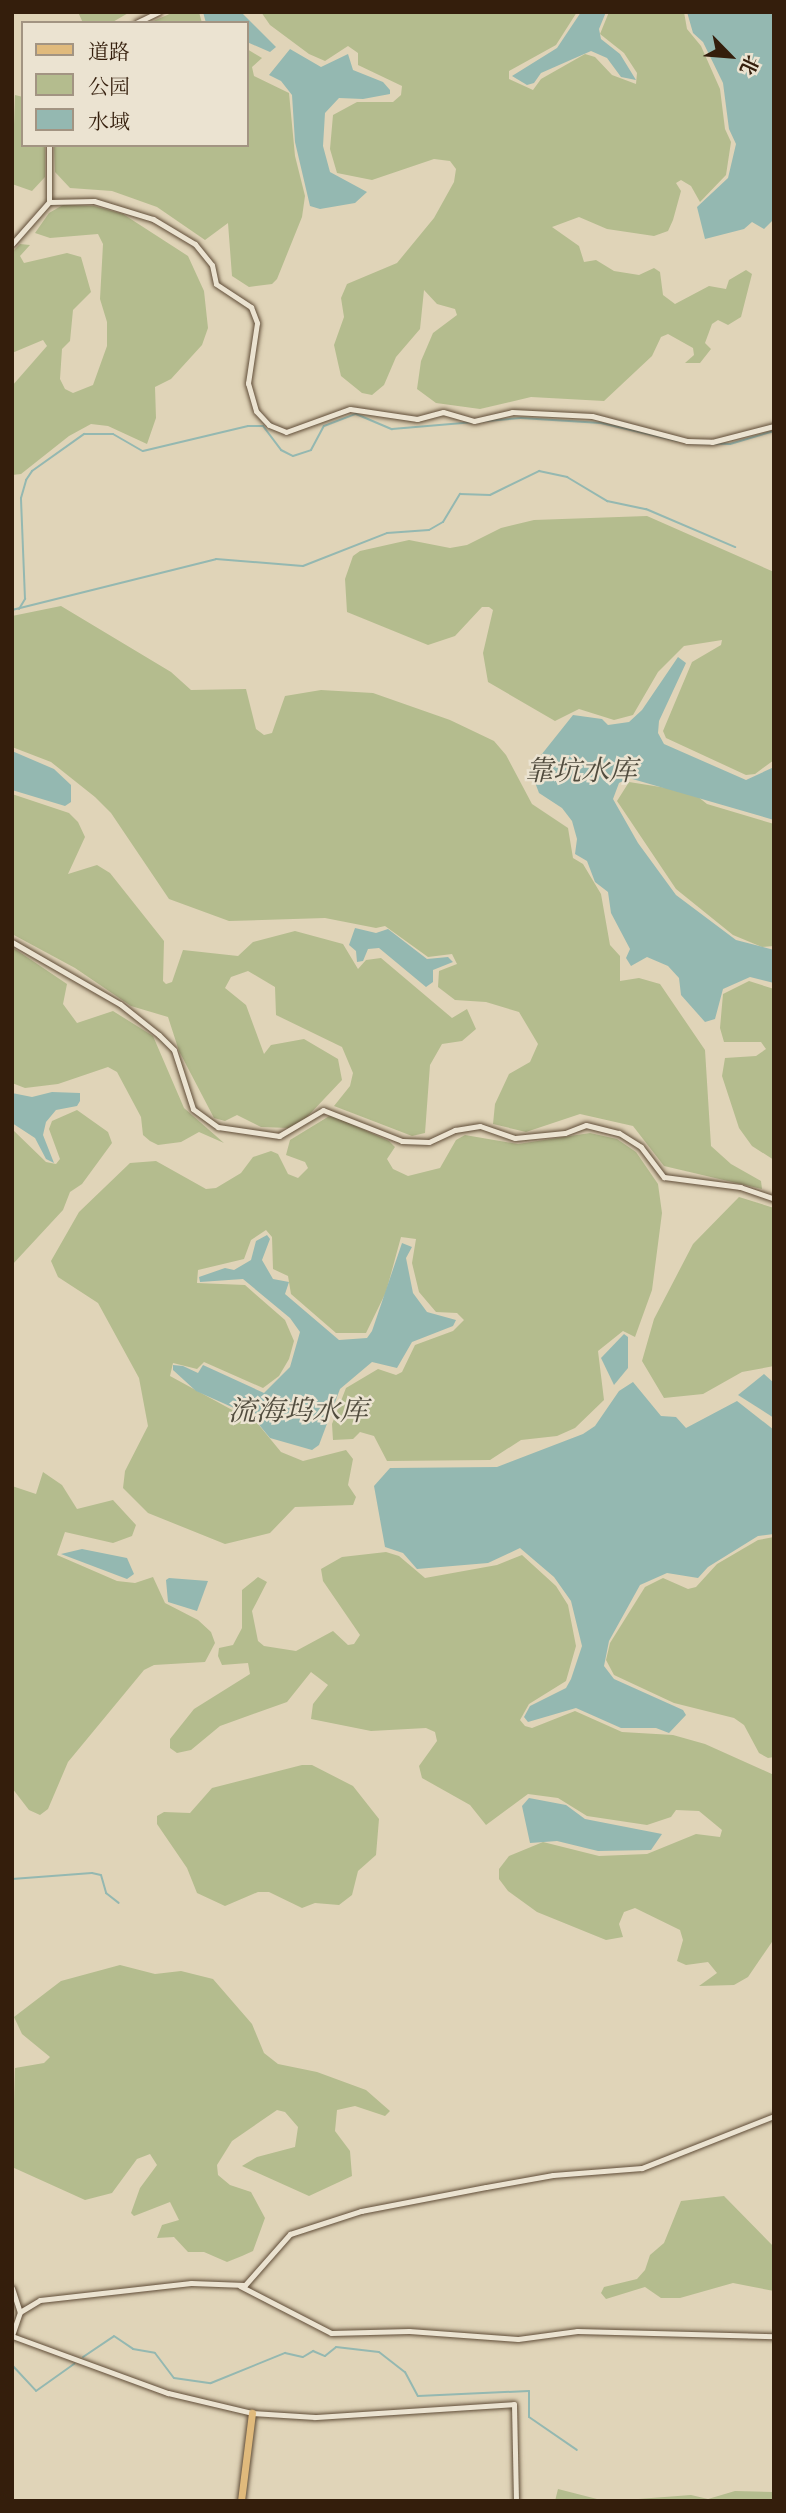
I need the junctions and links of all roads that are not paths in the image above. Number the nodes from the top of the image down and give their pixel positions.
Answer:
1 (159, 12) edge
2 (140, 21) edge
3 (49, 147) edge
4 (49, 202) junction
5 (12, 244) edge
6 (774, 426) edge
7 (12, 942) edge
8 (774, 1199) edge
9 (774, 2116) edge
10 (240, 2286) junction
11 (12, 2288) edge
12 (20, 2312) junction
13 (12, 2336) edge
14 (774, 2336) edge
15 (252, 2413) junction
16 (241, 2501) edge
17 (516, 2501) edge

1 - 2 street
3 - 4 street
4 - 5 street
4 - 6 street
7 - 8 street
9 - 10 street
10 - 12 street
10 - 14 street
11 - 12 street
12 - 13 street
13 - 15 street
15 - 16 main road
15 - 17 street

